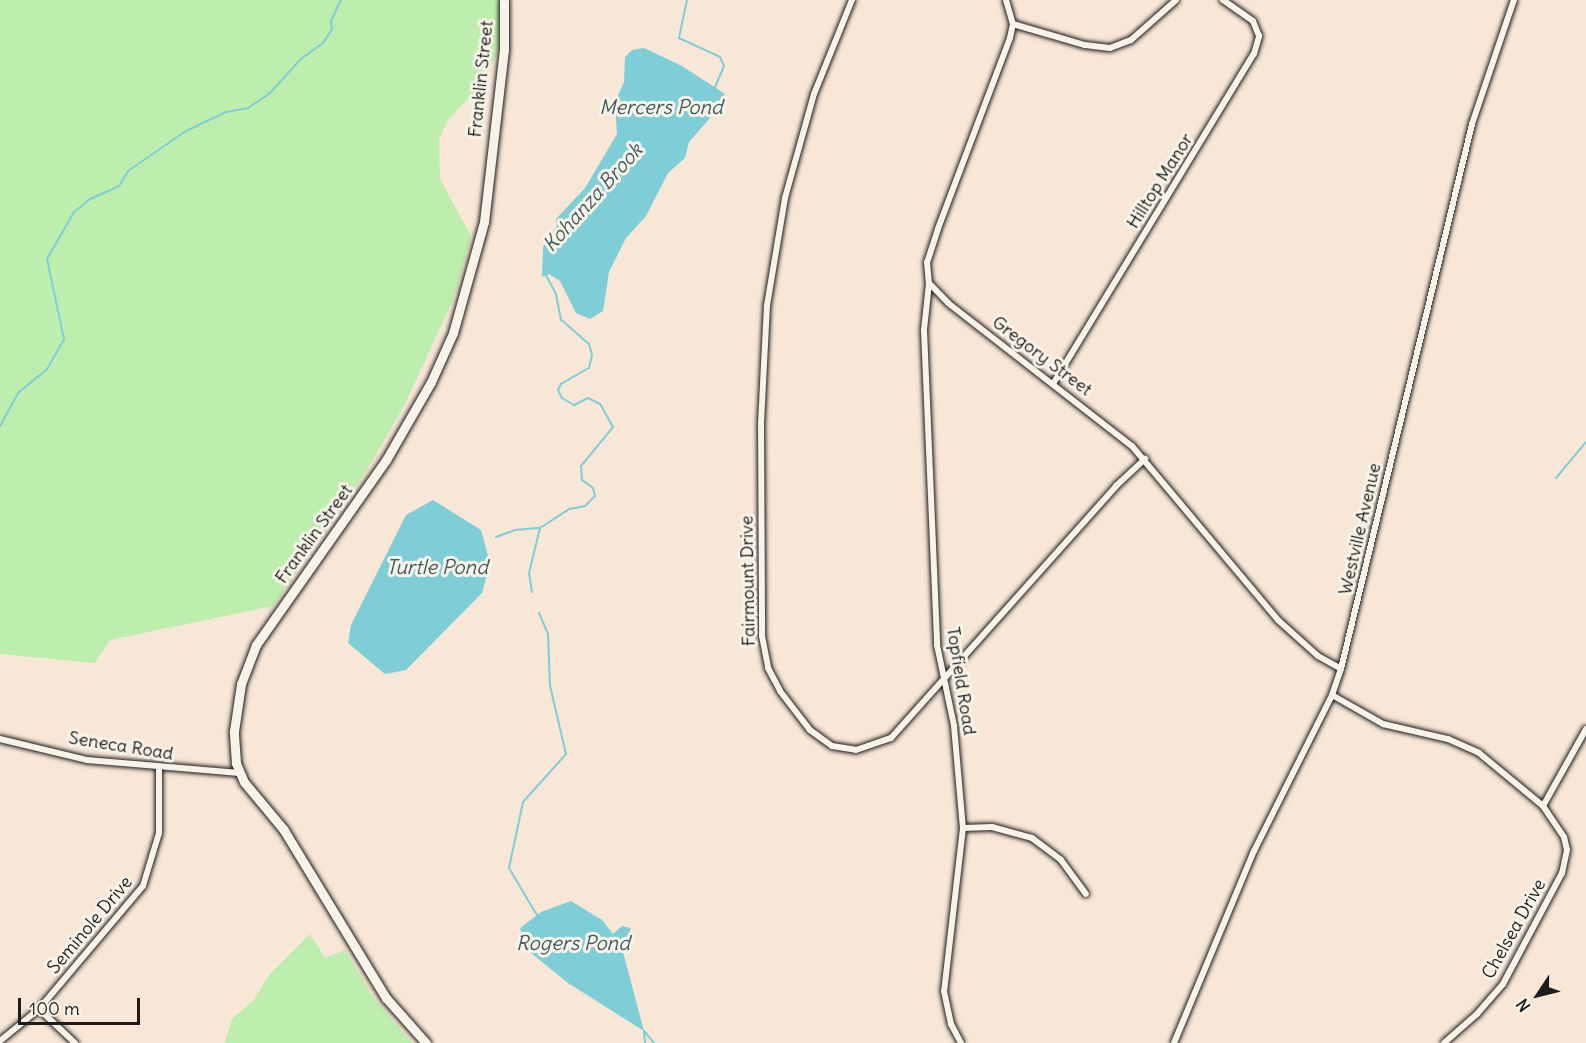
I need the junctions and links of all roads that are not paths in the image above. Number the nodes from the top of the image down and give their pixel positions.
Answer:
1 (504, 0) edge
2 (852, 0) edge
3 (1006, 0) edge
4 (1176, 0) edge
5 (1223, 0) edge
6 (1514, 0) edge
7 (1013, 24) junction
8 (929, 283) junction
9 (1053, 384) junction
10 (1145, 459) junction
11 (1341, 669) junction
12 (944, 680) junction
13 (1332, 695) junction
14 (1586, 729) edge
15 (0, 739) edge
16 (159, 769) junction
17 (239, 773) junction
18 (1543, 806) junction
19 (963, 828) junction
20 (1086, 894) dead end
21 (39, 1009) junction
22 (0, 1041) edge
23 (75, 1043) edge
24 (426, 1043) edge
25 (961, 1043) edge
26 (1174, 1043) edge
27 (1444, 1043) edge

1 - 17 main road, Franklin Street
2 - 12 street, Fairmount Drive
3 - 7 street
4 - 7 street
5 - 9 street, Hilltop Manor
6 - 11 street, Westville Avenue
7 - 8 street
8 - 9 street, Gregory Street
8 - 12 street, Topfield Road
9 - 10 street, Gregory Street
10 - 11 street, Gregory Street
10 - 12 street, Fairmount Drive
11 - 13 street, Westville Avenue
12 - 19 street, Topfield Road
13 - 18 street, Chelsea Drive
13 - 26 street, Westville Avenue
14 - 18 street
15 - 16 street, Seneca Road
16 - 17 street, Seneca Road
16 - 21 street, Seminole Drive
17 - 24 main road, Franklin Street
18 - 27 street, Chelsea Drive
19 - 20 street
19 - 25 street, Topfield Road
21 - 22 street, Seminole Drive
21 - 23 street

